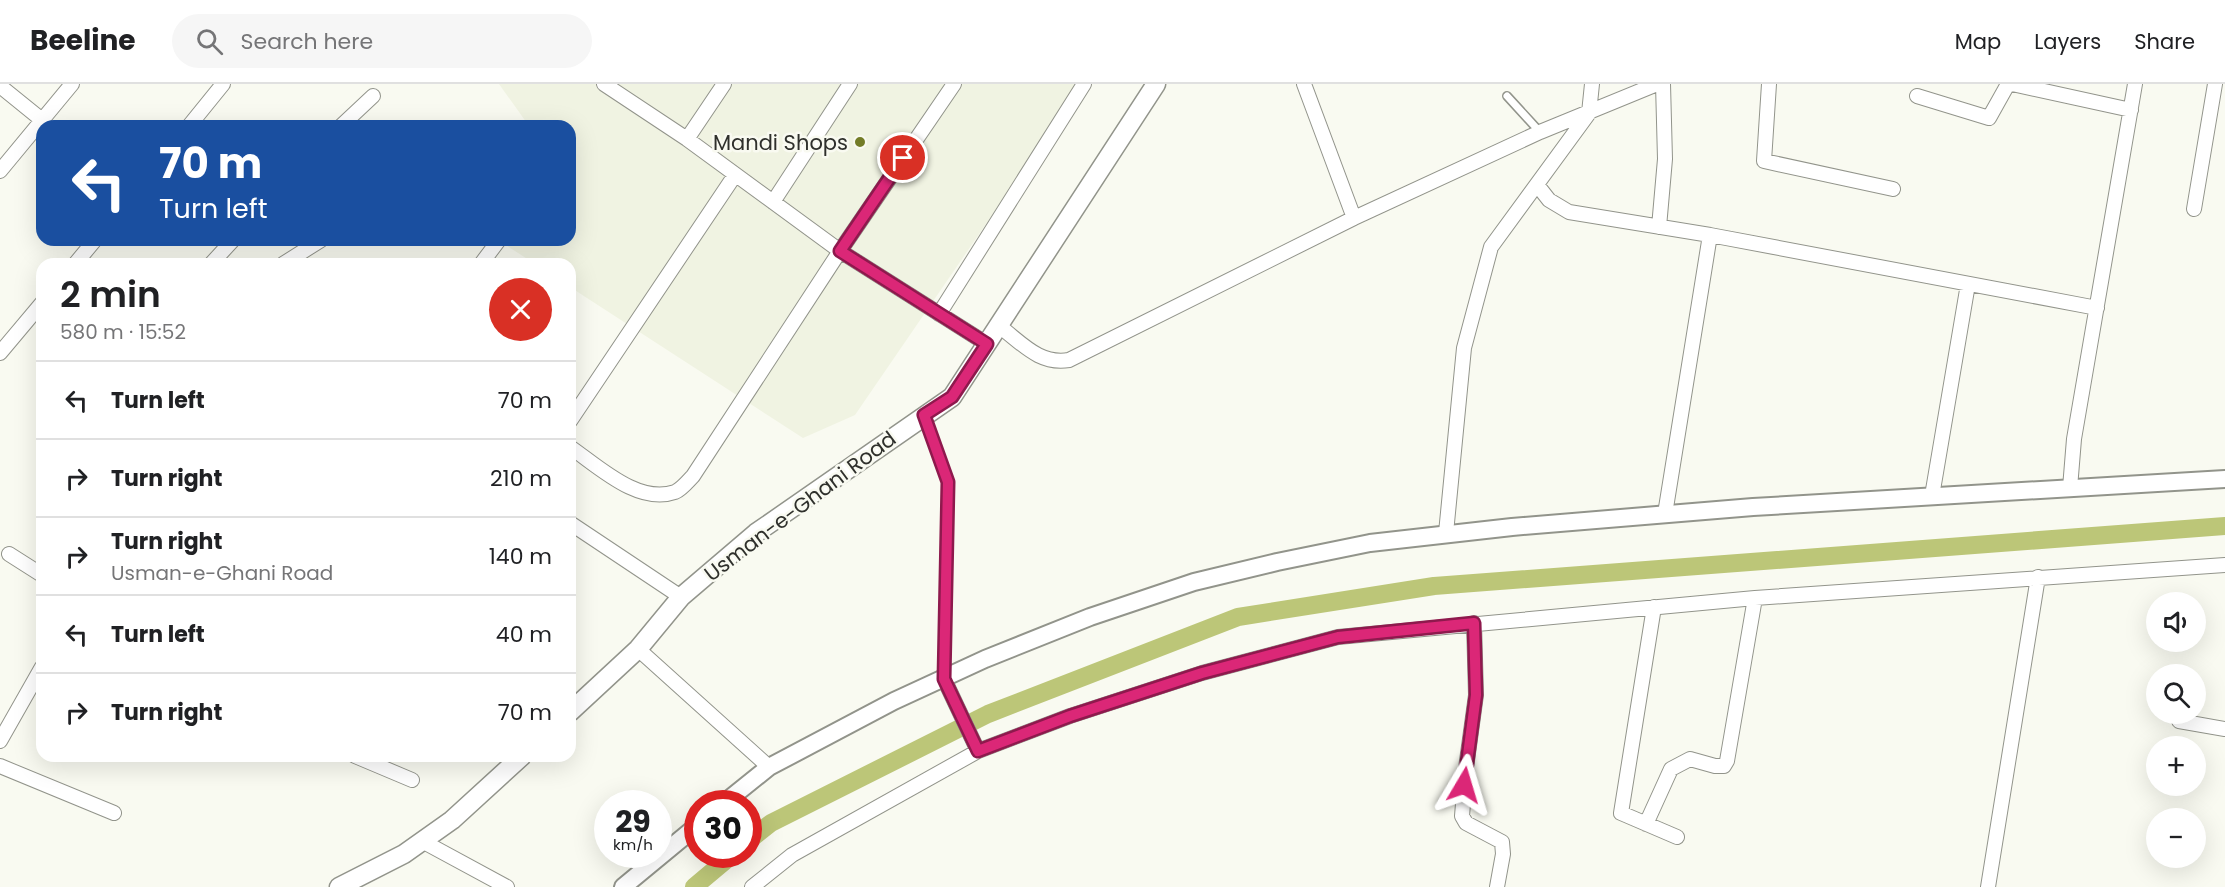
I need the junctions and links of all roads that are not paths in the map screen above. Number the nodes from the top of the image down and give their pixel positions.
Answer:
1 (72, 84) edge
2 (223, 84) edge
3 (603, 84) edge
4 (724, 84) edge
5 (850, 84) edge
6 (954, 84) edge
7 (1084, 84) edge
8 (1156, 84) edge
9 (1304, 84) edge
10 (1592, 84) edge
11 (1657, 84) edge
12 (1663, 84) edge
13 (1769, 84) edge
14 (2010, 84) edge
15 (2135, 84) edge
16 (2214, 84) edge
17 (0, 86) edge
18 (373, 96) dead end
19 (1507, 96) dead end
20 (1917, 96) dead end
21 (2131, 110) junction
22 (1589, 113) junction
23 (42, 120) joint
24 (194, 120) edge
25 (347, 120) edge
26 (36, 127) edge
27 (1540, 132) junction
28 (687, 139) junction
29 (0, 171) edge
30 (735, 175) junction
31 (1538, 186) junction
32 (1893, 189) dead end
33 (773, 202) junction
34 (2194, 209) dead end
35 (1354, 218) junction
36 (1659, 227) junction
37 (1710, 235) junction
38 (90, 246) edge
39 (228, 246) edge
40 (312, 246) edge
41 (840, 251) junction
42 (80, 258) edge
43 (216, 258) edge
44 (292, 258) edge
45 (1968, 284) junction
46 (2097, 308) junction
47 (36, 313) edge
48 (939, 314) junction
49 (999, 326) junction
50 (987, 344) junction
51 (0, 353) edge
52 (576, 412) edge
53 (924, 415) junction
54 (576, 451) edge
55 (2225, 479) edge
56 (2070, 488) junction
57 (1932, 496) junction
58 (1665, 514) junction
59 (576, 527) edge
60 (1446, 533) junction
61 (9, 554) dead end
62 (2225, 565) edge
63 (36, 571) edge
64 (2038, 576) junction
65 (681, 597) junction
66 (1755, 598) junction
67 (1654, 607) junction
68 (1474, 623) junction
69 (638, 649) junction
70 (36, 678) edge
71 (944, 679) junction
72 (576, 706) edge
73 (2196, 724) edge
74 (2225, 729) edge
75 (0, 741) edge
76 (976, 747) junction
77 (369, 762) edge
78 (515, 762) edge
79 (0, 766) edge
80 (769, 767) junction
81 (412, 780) dead end
82 (740, 790) edge
83 (114, 813) dead end
84 (1646, 824) junction
85 (684, 837) edge
86 (1677, 837) dead end
87 (422, 841) junction
88 (339, 887) edge
89 (507, 887) edge
90 (623, 887) edge
91 (752, 887) edge
92 (1497, 887) edge
93 (1988, 887) edge

1 - 23 street
2 - 24 street
3 - 28 street
4 - 28 street
5 - 33 street
6 - 41 street
7 - 48 street
8 - 49 main road, Usman-e-Ghani Road
9 - 35 street
10 - 22 street
11 - 22 street
12 - 36 street
13 - 32 street
14 - 20 street
14 - 21 street
15 - 21 street
16 - 34 street
17 - 23 street
18 - 25 street
19 - 27 lane
21 - 46 street
22 - 27 street
22 - 31 street
26 - 29 street
27 - 35 street
28 - 30 street
30 - 33 street
30 - 52 street
31 - 36 street
31 - 60 street
33 - 41 street
35 - 49 street
36 - 37 street
37 - 45 street
37 - 58 street
38 - 42 street
39 - 43 street
40 - 44 street
41 - 48 street
41 - 54 street
45 - 46 street
45 - 57 street
46 - 56 street
47 - 51 street
48 - 50 street
49 - 50 main road, Usman-e-Ghani Road
50 - 53 main road, Usman-e-Ghani Road
53 - 65 main road, Usman-e-Ghani Road
53 - 71 lane
55 - 56 street
56 - 57 street
57 - 58 street
58 - 60 street
59 - 65 street
60 - 71 street
61 - 63 street
62 - 64 street
64 - 66 street
64 - 93 street
65 - 69 main road, Usman-e-Ghani Road
66 - 67 street
66 - 84 street
67 - 68 street
67 - 84 street
68 - 76 street
68 - 92 street
69 - 72 main road, Usman-e-Ghani Road
69 - 80 street
70 - 75 street
71 - 76 street
71 - 80 street
73 - 74 street
76 - 91 street
77 - 81 street
78 - 87 main road
79 - 83 street
80 - 82 street
84 - 86 street
85 - 90 street
87 - 88 main road
87 - 89 street

